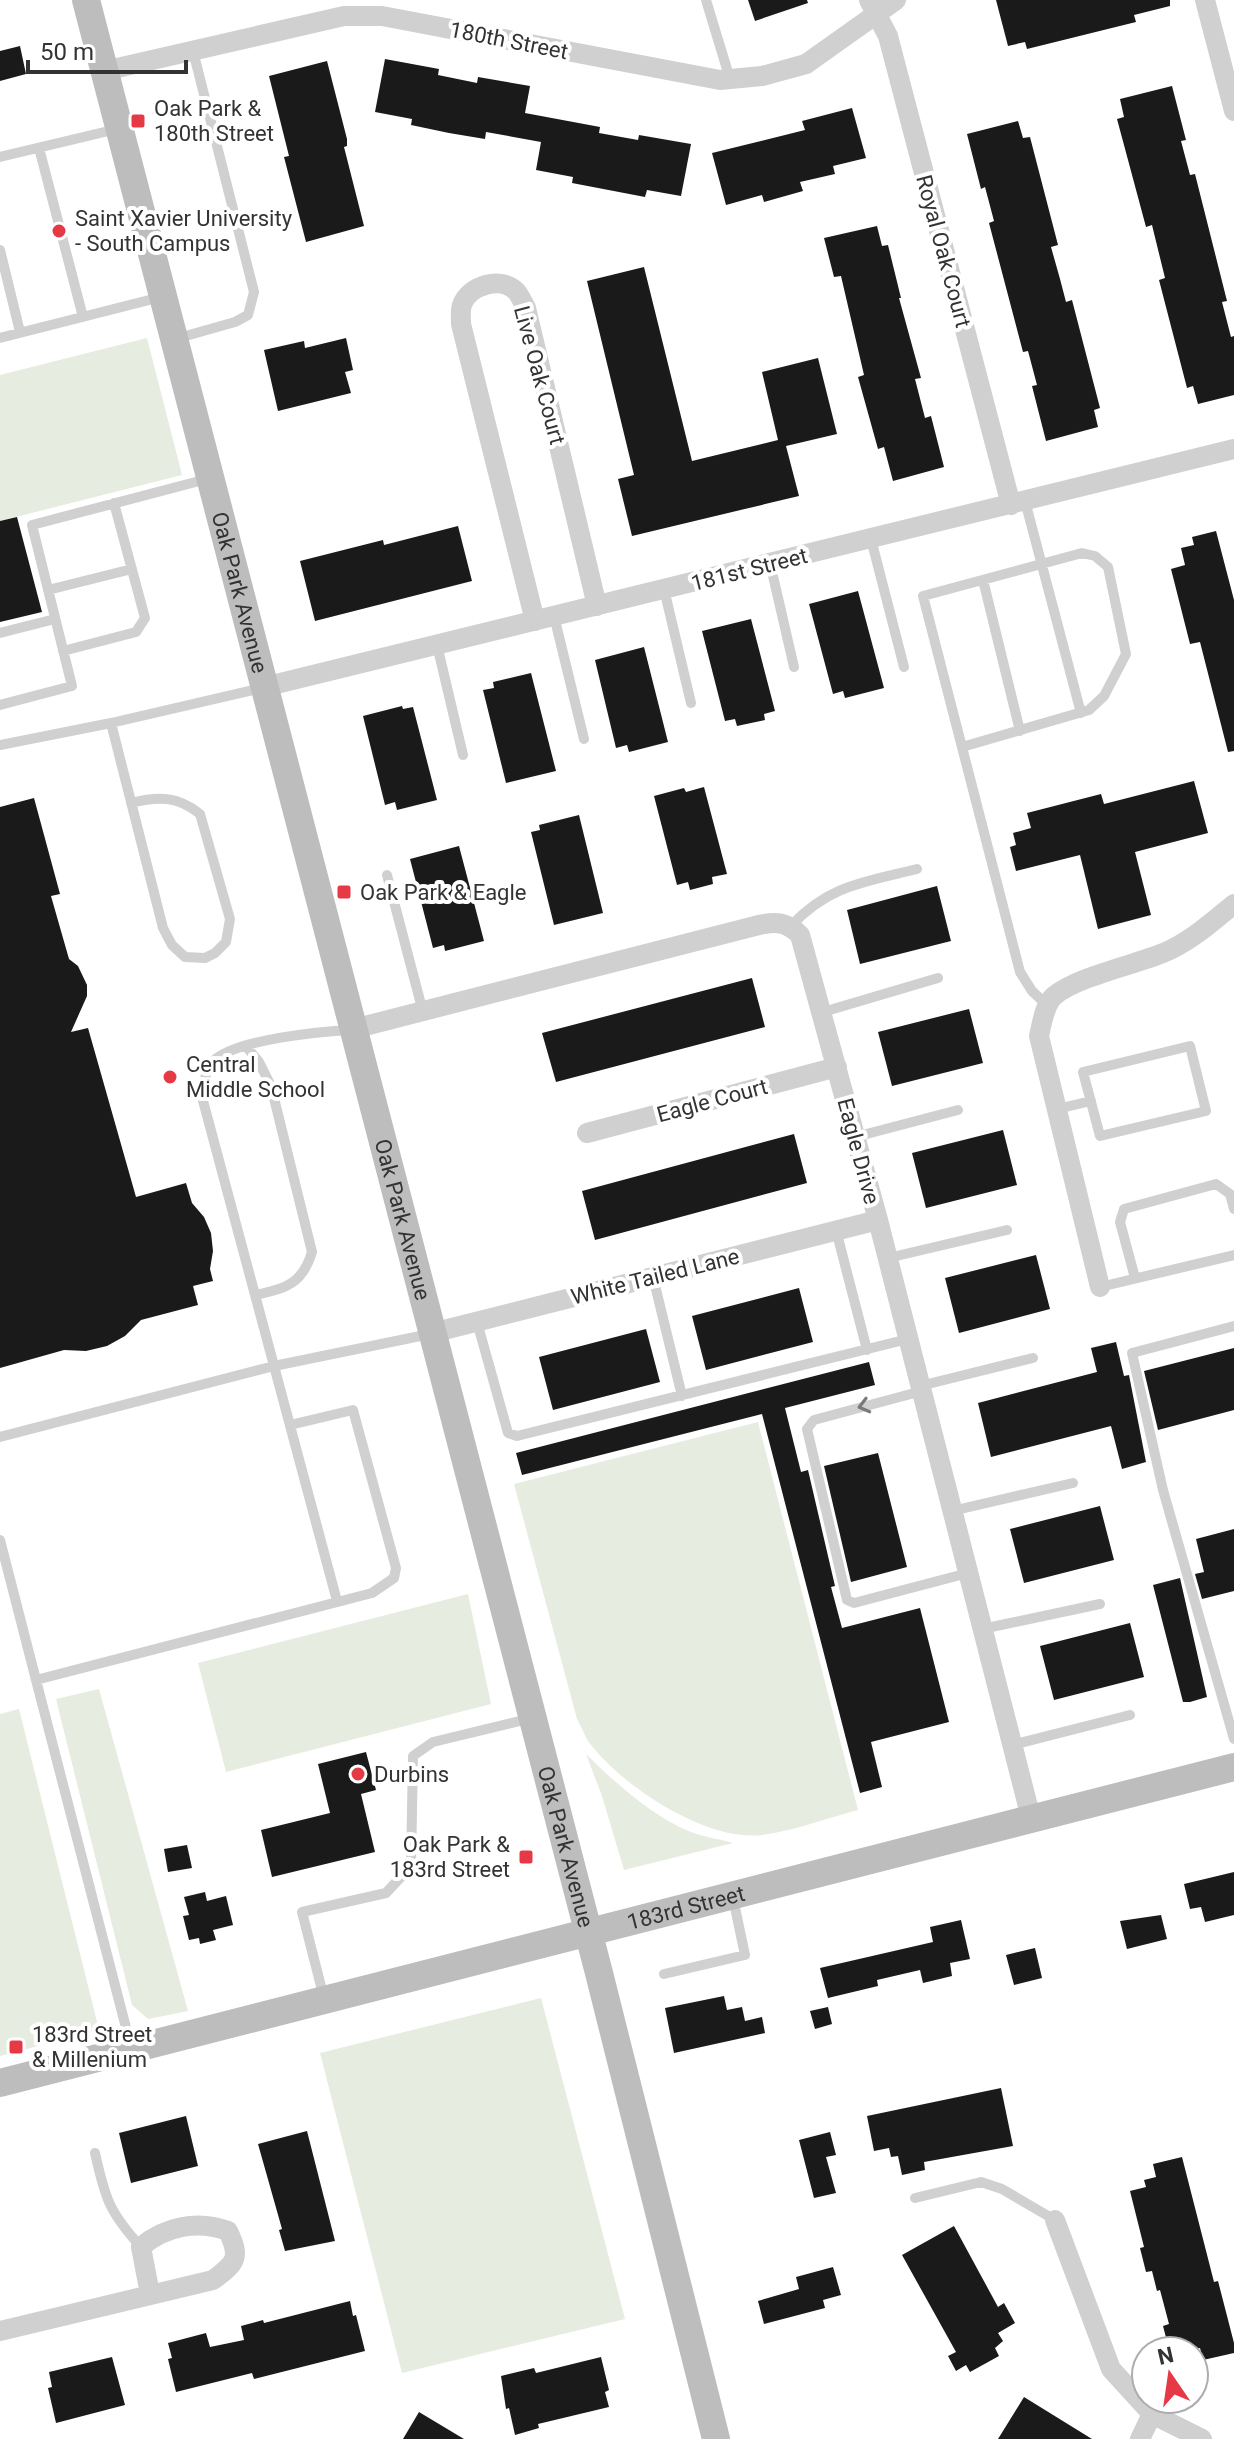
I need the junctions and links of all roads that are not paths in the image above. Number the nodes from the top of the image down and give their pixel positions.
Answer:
1 (86, 0) edge
2 (706, 0) edge
3 (896, 0) edge
4 (1205, 0) edge
5 (872, 7) edge
6 (193, 51) junction
7 (104, 71) junction
8 (730, 79) junction
9 (1234, 111) edge
10 (119, 129) junction
11 (39, 148) junction
12 (0, 157) edge
13 (0, 250) edge
14 (163, 296) junction
15 (83, 317) junction
16 (20, 332) junction
17 (0, 338) edge
18 (174, 339) junction
19 (1234, 449) edge
20 (210, 478) junction
21 (114, 503) junction
22 (1018, 503) junction
23 (871, 539) junction
24 (770, 563) junction
25 (1041, 564) junction
26 (132, 569) junction
27 (983, 580) junction
28 (664, 589) junction
29 (48, 590) junction
30 (597, 606) junction
31 (55, 619) junction
32 (544, 619) junction
33 (0, 633) edge
34 (437, 645) junction
35 (63, 651) junction
36 (794, 667) dead end
37 (904, 667) dead end
38 (264, 687) junction
39 (691, 703) dead end
40 (0, 705) edge
41 (1081, 713) junction
42 (111, 723) junction
43 (1020, 731) junction
44 (584, 739) dead end
45 (0, 745) edge
46 (962, 747) junction
47 (463, 755) dead end
48 (131, 803) junction
49 (917, 869) dead end
50 (387, 875) dead end
51 (1234, 904) edge
52 (791, 926) junction
53 (938, 978) dead end
54 (1048, 1006) junction
55 (423, 1012) junction
56 (823, 1012) junction
57 (353, 1029) junction
58 (246, 1046) junction
59 (837, 1067) junction
60 (1091, 1101) junction
61 (1057, 1109) junction
62 (958, 1110) dead end
63 (587, 1133) dead end
64 (855, 1137) junction
65 (1234, 1209) edge
66 (878, 1220) junction
67 (836, 1230) junction
68 (1007, 1230) dead end
69 (1234, 1255) edge
70 (888, 1258) junction
71 (653, 1277) junction
72 (1135, 1278) junction
73 (1100, 1287) joint
74 (255, 1295) junction
75 (477, 1322) junction
76 (1234, 1326) edge
77 (432, 1333) junction
78 (908, 1339) junction
79 (867, 1350) junction
80 (1033, 1358) dead end
81 (274, 1366) junction
82 (921, 1388) junction
83 (682, 1396) junction
84 (290, 1425) junction
85 (0, 1437) edge
86 (1073, 1483) dead end
87 (952, 1511) junction
88 (0, 1540) edge
89 (968, 1573) junction
90 (337, 1601) junction
91 (1100, 1604) dead end
92 (982, 1629) junction
93 (36, 1680) junction
94 (1130, 1715) dead end
95 (532, 1718) junction
96 (1234, 1739) edge
97 (1012, 1745) junction
98 (1234, 1767) edge
99 (1031, 1818) junction
100 (732, 1896) junction
101 (589, 1934) junction
102 (664, 1974) dead end
103 (325, 2000) junction
104 (131, 2049) junction
105 (0, 2083) edge
106 (95, 2153) dead end
107 (915, 2198) dead end
108 (1055, 2220) joint
109 (141, 2247) junction
110 (150, 2294) junction
111 (0, 2331) edge
112 (1130, 2390) edge
113 (1152, 2415) edge
114 (1154, 2415) edge
115 (716, 2439) edge
116 (1140, 2439) edge
117 (1202, 2439) edge

1 - 7 street, Oak Park Avenue
2 - 8 lane
3 - 5 street, 180th Street
4 - 9 street
5 - 8 street, 180th Street
5 - 22 street, Royal Oak Court
6 - 7 street, 180th Street
6 - 8 street, 180th Street
6 - 18 lane
7 - 10 street, Oak Park Avenue
10 - 11 lane
10 - 14 street, Oak Park Avenue
11 - 12 lane
11 - 15 lane
13 - 16 lane
14 - 15 lane
14 - 18 street, Oak Park Avenue
15 - 16 lane
16 - 17 lane
18 - 20 street, Oak Park Avenue
19 - 22 street, 181st Street
20 - 21 lane
20 - 38 street, Oak Park Avenue
21 - 26 lane
21 - 29 lane
22 - 23 street, 181st Street
22 - 25 lane
23 - 24 street, 181st Street
23 - 37 lane
24 - 28 street, 181st Street
24 - 36 lane
25 - 27 lane
25 - 41 lane
25 - 41 lane
26 - 29 lane
26 - 35 lane
27 - 43 lane
27 - 46 lane
28 - 30 street, 181st Street
28 - 39 lane
29 - 31 lane
30 - 32 street, 181st Street
30 - 32 street, Live Oak Court
31 - 33 lane
31 - 35 lane
32 - 34 street, 181st Street
32 - 44 lane
34 - 38 street, 181st Street
34 - 47 lane
35 - 40 lane
38 - 42 lane
38 - 57 street, Oak Park Avenue
41 - 43 lane
42 - 45 lane
42 - 48 lane
43 - 46 lane
46 - 54 lane
48 - 48 lane
49 - 52 lane
50 - 55 lane
51 - 54 street
52 - 55 street
52 - 56 street, Eagle Drive
53 - 56 lane
54 - 61 street
55 - 57 street
56 - 59 street, Eagle Drive
57 - 58 lane
57 - 77 street, Oak Park Avenue
58 - 74 lane
58 - 74 lane
59 - 63 street, Eagle Court
59 - 64 street, Eagle Drive
60 - 60 lane
60 - 61 lane
61 - 73 street
62 - 64 lane
64 - 66 street, Eagle Drive
65 - 72 lane
66 - 67 street, White Tailed Lane
66 - 70 street, Eagle Drive
67 - 71 street, White Tailed Lane
67 - 79 lane
68 - 70 lane
69 - 72 lane
70 - 78 street, Eagle Drive
71 - 75 street, White Tailed Lane
71 - 83 lane
72 - 73 lane
74 - 81 lane
75 - 77 street, White Tailed Lane
75 - 83 lane
76 - 96 lane
77 - 81 lane
77 - 95 street, Oak Park Avenue
78 - 79 lane
78 - 82 street, Eagle Drive
79 - 83 lane
80 - 82 lane
81 - 84 lane
81 - 85 lane
82 - 87 street, Eagle Drive
82 -> 89 lane
84 - 90 lane
84 - 90 lane
86 - 87 lane
87 - 89 street, Eagle Drive
88 - 93 lane
89 - 92 street, Eagle Drive
90 - 93 lane
91 - 92 lane
92 - 97 street, Eagle Drive
93 - 104 lane
94 - 97 lane
95 - 101 street, Oak Park Avenue
95 - 103 lane
97 - 99 street, Eagle Drive
98 - 99 street, 183rd Street
99 - 100 street, 183rd Street
100 - 101 street, 183rd Street
100 - 102 lane
101 - 103 street, 183rd Street
101 - 115 street, Oak Park Avenue
103 - 104 street, 183rd Street
104 - 105 street, 183rd Street
106 - 109 lane
107 - 108 lane
108 - 112 street
109 - 110 street
109 - 110 street
110 - 111 street
113 - 116 street
114 - 117 street

